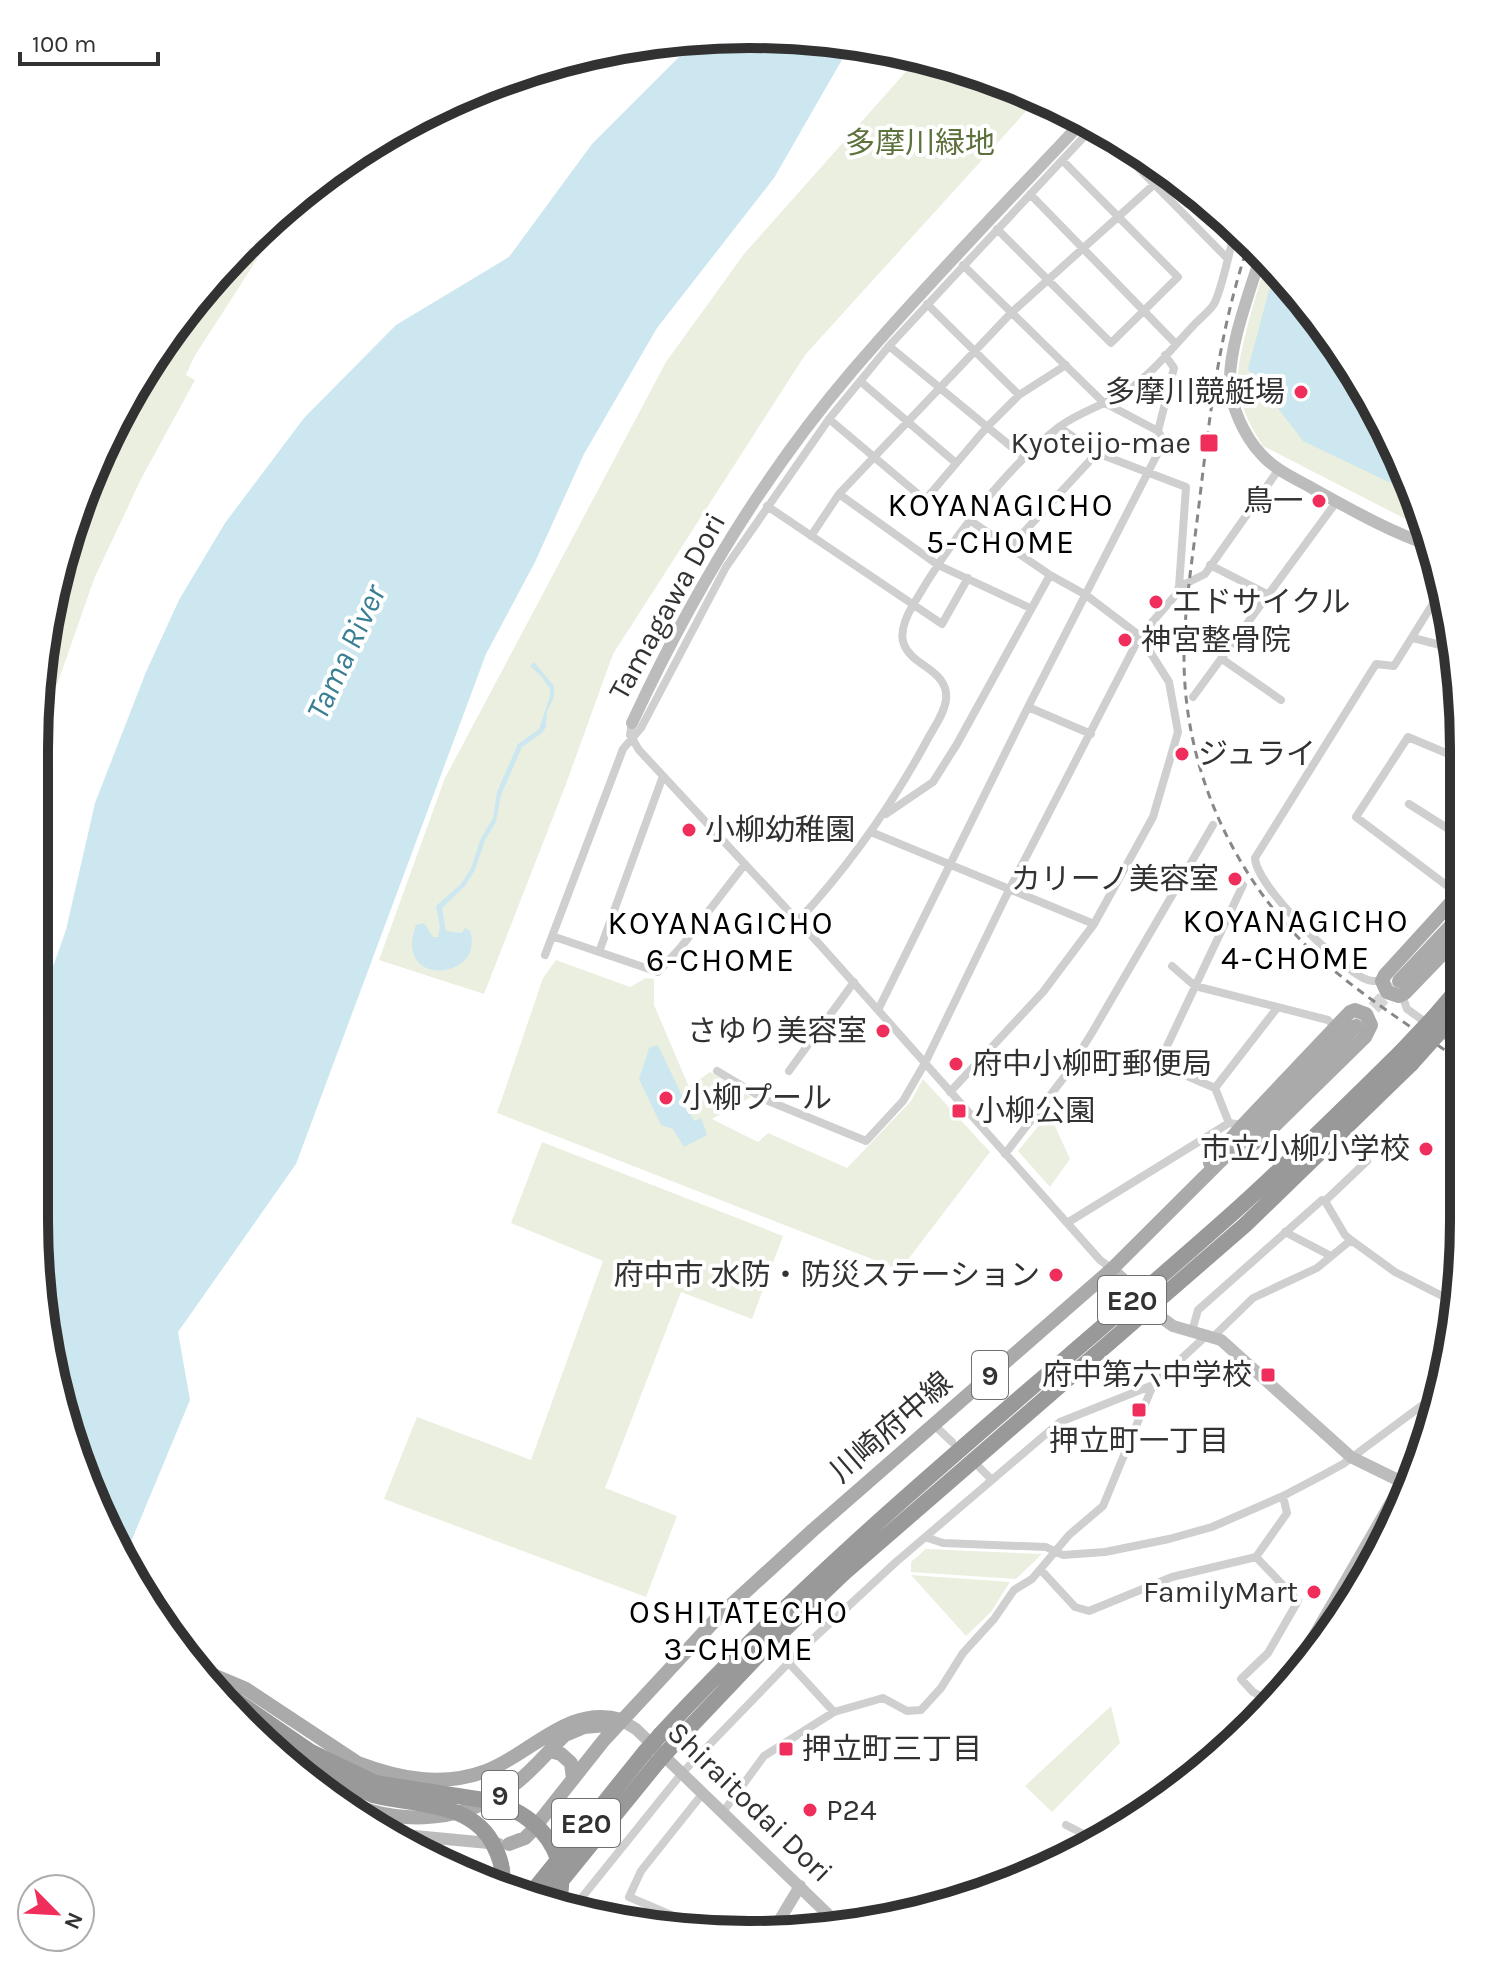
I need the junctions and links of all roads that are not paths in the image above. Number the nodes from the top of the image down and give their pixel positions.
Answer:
1 (1076, 129) edge
2 (1086, 134) edge
3 (1062, 160) junction
4 (1132, 162) edge
5 (1159, 181) edge
6 (1154, 185) junction
7 (1030, 194) junction
8 (1117, 216) junction
9 (997, 229) junction
10 (1232, 241) edge
11 (1083, 248) junction
12 (1227, 258) junction
13 (963, 265) junction
14 (1258, 267) edge
15 (1047, 279) junction
16 (927, 304) junction
17 (1144, 311) junction
18 (1011, 313) junction
19 (1176, 344) junction
20 (889, 346) junction
21 (976, 351) junction
22 (1165, 355) junction
23 (1066, 365) junction
24 (1141, 379) junction
25 (860, 381) junction
26 (1169, 386) junction
27 (941, 388) junction
28 (1019, 395) junction
29 (1103, 402) junction
30 (829, 419) junction
31 (908, 422) junction
32 (987, 427) junction
33 (1059, 427) junction
34 (1158, 431) junction
35 (1097, 453) junction
36 (875, 458) junction
37 (1025, 458) junction
38 (956, 463) junction
39 (1279, 469) junction
40 (1147, 474) junction
41 (839, 494) junction
42 (1337, 501) junction
43 (762, 503) junction
44 (971, 521) junction
45 (811, 536) junction
46 (1417, 539) edge
47 (1010, 547) junction
48 (938, 565) junction
49 (1210, 565) junction
50 (1050, 575) junction
51 (968, 578) junction
52 (1179, 587) junction
53 (1086, 595) junction
54 (1269, 595) junction
55 (1434, 602) edge
56 (913, 605) junction
57 (1030, 608) junction
58 (1140, 636) junction
59 (1413, 638) junction
60 (1442, 645) edge
61 (1222, 659) junction
62 (1193, 697) dead end
63 (1281, 700) dead end
64 (1028, 707) junction
65 (632, 723) joint
66 (1091, 734) junction
67 (632, 740) junction
68 (1450, 755) edge
69 (663, 776) junction
70 (1409, 804) dead end
71 (882, 816) junction
72 (1213, 825) dead end
73 (1450, 830) edge
74 (871, 832) junction
75 (745, 864) junction
76 (948, 866) junction
77 (1243, 885) dead end
78 (1450, 889) edge
79 (1009, 890) junction
80 (1450, 904) edge
81 (798, 921) junction
82 (1094, 924) junction
83 (1450, 928) edge
84 (552, 936) junction
85 (1450, 945) edge
86 (599, 952) junction
87 (545, 955) dead end
88 (1172, 966) dead end
89 (1382, 981) junction
90 (854, 982) junction
91 (1195, 986) junction
92 (1400, 988) junction
93 (1450, 1003) edge
94 (1277, 1008) junction
95 (878, 1010) junction
96 (1450, 1016) edge
97 (1440, 1021) junction
98 (1356, 1026) tunnel mouth
99 (1335, 1027) junction
100 (1450, 1039) edge
101 (1138, 1055) dead end
102 (1406, 1058) junction
103 (925, 1063) junction
104 (1159, 1063) junction
105 (717, 1071) dead end
106 (789, 1071) dead end
107 (1215, 1088) junction
108 (950, 1092) junction
109 (1236, 1124) junction
110 (1005, 1154) junction
111 (1225, 1159) junction
112 (1367, 1161) dead end
113 (1193, 1191) junction
114 (1325, 1201) junction
115 (1067, 1223) junction
116 (1285, 1232) junction
117 (1351, 1240) junction
118 (1331, 1256) junction
119 (1112, 1269) junction
120 (1133, 1288) dead end
121 (1445, 1297) edge
122 (1159, 1316) dead end
123 (1192, 1331) junction
124 (1210, 1336) junction
125 (1153, 1385) junction
126 (1426, 1403) edge
127 (933, 1424) junction
128 (952, 1442) dead end
129 (1351, 1457) junction
130 (979, 1467) dead end
131 (992, 1480) junction
132 (1400, 1481) edge
133 (1283, 1496) junction
134 (925, 1537) junction
135 (1055, 1551) junction
136 (1364, 1556) edge
137 (1256, 1557) junction
138 (1041, 1570) junction
139 (1332, 1609) edge
140 (788, 1662) junction
141 (218, 1677) edge
142 (1262, 1697) edge
143 (244, 1706) edge
144 (834, 1712) junction
145 (621, 1720) junction
146 (666, 1740) junction
147 (550, 1751) junction
148 (651, 1758) junction
149 (308, 1764) edge
150 (682, 1773) junction
151 (573, 1779) junction
152 (703, 1793) junction
153 (374, 1812) edge
154 (723, 1812) junction
155 (1066, 1825) dead end
156 (1085, 1835) edge
157 (416, 1837) edge
158 (509, 1844) junction
159 (495, 1873) edge
160 (502, 1876) edge
161 (504, 1877) edge
162 (800, 1886) junction
163 (536, 1888) edge
164 (551, 1892) edge
165 (559, 1894) edge
166 (580, 1900) edge
167 (675, 1916) edge
168 (830, 1916) edge
169 (780, 1920) edge

1 - 43 street, Tamagawa Dori
2 - 3 street
3 - 7 street
3 - 8 street
4 - 6 street
5 - 6 street
6 - 8 street
6 - 12 street
7 - 9 street
7 - 11 street
8 - 11 street
8 - 17 street
9 - 13 street
9 - 15 street
10 - 12 street
11 - 15 street
11 - 17 street
12 - 19 street
13 - 16 street
13 - 18 street
14 - 39 street
15 - 17 street
15 - 18 street
16 - 20 street
16 - 21 street
17 - 19 street
18 - 21 street
18 - 23 street
19 - 22 street
20 - 25 street
20 - 27 street
21 - 27 street
21 - 28 street
22 - 24 street
22 - 26 street
23 - 28 street
23 - 29 street
24 - 26 street
24 - 29 street
25 - 30 street
25 - 31 street
26 - 34 street
27 - 31 street
27 - 32 street
28 - 32 street
29 - 33 street
29 - 34 street
30 - 36 street
30 - 43 street
31 - 36 street
31 - 38 street
32 - 37 street
32 - 38 street
33 - 35 street
33 - 37 street
34 - 40 street
35 - 40 street
35 - 47 street
36 - 38 street
36 - 41 street
37 - 44 street
39 - 42 street
39 - 49 street
40 - 52 street
40 - 53 street
41 - 45 street
41 - 48 street
42 - 46 street
42 - 54 street
43 - 45 street
43 - 65 street, Tamagawa Dori
43 - 67 street
44 - 47 street
44 - 48 street
45 - 56 street
47 - 50 street
48 - 51 street
48 - 56 street
49 - 52 street
49 - 54 street
50 - 53 street
50 - 57 street
51 - 56 street
51 - 57 street
52 - 58 street
53 - 58 street
53 - 64 street
54 - 61 street
55 - 59 street
56 - 71 street
57 - 71 street
58 - 66 street
58 - 82 street
59 - 60 street
59 - 89 street
61 - 62 street
61 - 63 street
64 - 66 street
64 - 76 street
65 - 67 street, Tamagawa Dori
66 - 79 street
67 - 69 street
67 - 84 street
68 - 78 street
69 - 75 street
69 - 86 street
70 - 73 street
71 - 74 street
72 - 110 street
74 - 76 street
74 - 81 street
75 - 81 street
75 - 86 street
76 - 79 street
76 - 95 street
77 - 91 street
79 - 82 street
79 - 103 street
80 - 89 main road
81 - 90 street
82 - 108 street
83 - 92 main road
84 - 86 street
84 - 87 street
85 - 92 main road
88 - 91 street
89 - 92 main road
90 - 95 street
90 - 106 street
91 - 94 street
91 - 104 street
92 - 100 street
93 - 97 highway, E20
94 - 99 street
94 - 107 street
95 - 103 street
96 - 97 highway, E20
97 - 102 highway, E20, bridge
98 - 111 main road, 川崎府中線 / 9
99 - 109 main road
99 - 111 main road
101 - 104 street
102 - 146 highway, E20
102 - 146 highway, E20
103 - 105 street
103 - 108 street
104 - 107 street
107 - 109 street
108 - 110 street
109 - 113 main road
109 - 115 street
110 - 115 street
111 - 113 main road, 川崎府中線 / 9
112 - 114 street
113 - 119 main road, 川崎府中線 / 9
114 - 116 street
114 - 117 street
115 - 119 street
116 - 118 street
116 - 123 street
117 - 118 street
117 - 121 street
118 - 124 street
119 - 120 street
119 - 127 main road, 川崎府中線 / 9
122 - 123 street
123 - 124 street
124 - 125 street
124 - 129 street
125 - 131 street
125 - 135 street
126 - 129 street
127 - 128 street
127 - 145 main road, 川崎府中線 / 9
129 - 132 street
129 - 133 street
130 - 131 street
131 - 134 street
133 - 135 street
133 - 137 street
134 - 135 street
134 - 140 street
135 - 138 street
136 - 139 street
137 - 138 street
137 - 142 street
138 - 144 street
140 - 144 street
140 - 150 street
141 - 145 main road, 9
143 - 165 highway, bridge
144 - 154 street
145 - 147 main road, 9
145 - 150 street, Shiraitodai Dori
145 - 151 main road, 川崎府中線 / 9
146 - 148 highway, bridge
147 - 151 main road
147 - 153 main road, 9
148 - 163 highway, E20
148 - 164 highway, E20
149 - 160 highway, bridge
150 - 152 street, Shiraitodai Dori
150 - 166 street
151 - 158 main road, 川崎府中線 / 9
152 - 154 street, Shiraitodai Dori
152 - 167 street
154 - 162 street, Shiraitodai Dori
155 - 156 street
157 - 158 street
158 - 159 main road, 川崎府中線 / 9
158 - 161 main road, 9
162 - 168 street, Shiraitodai Dori
162 - 169 street

